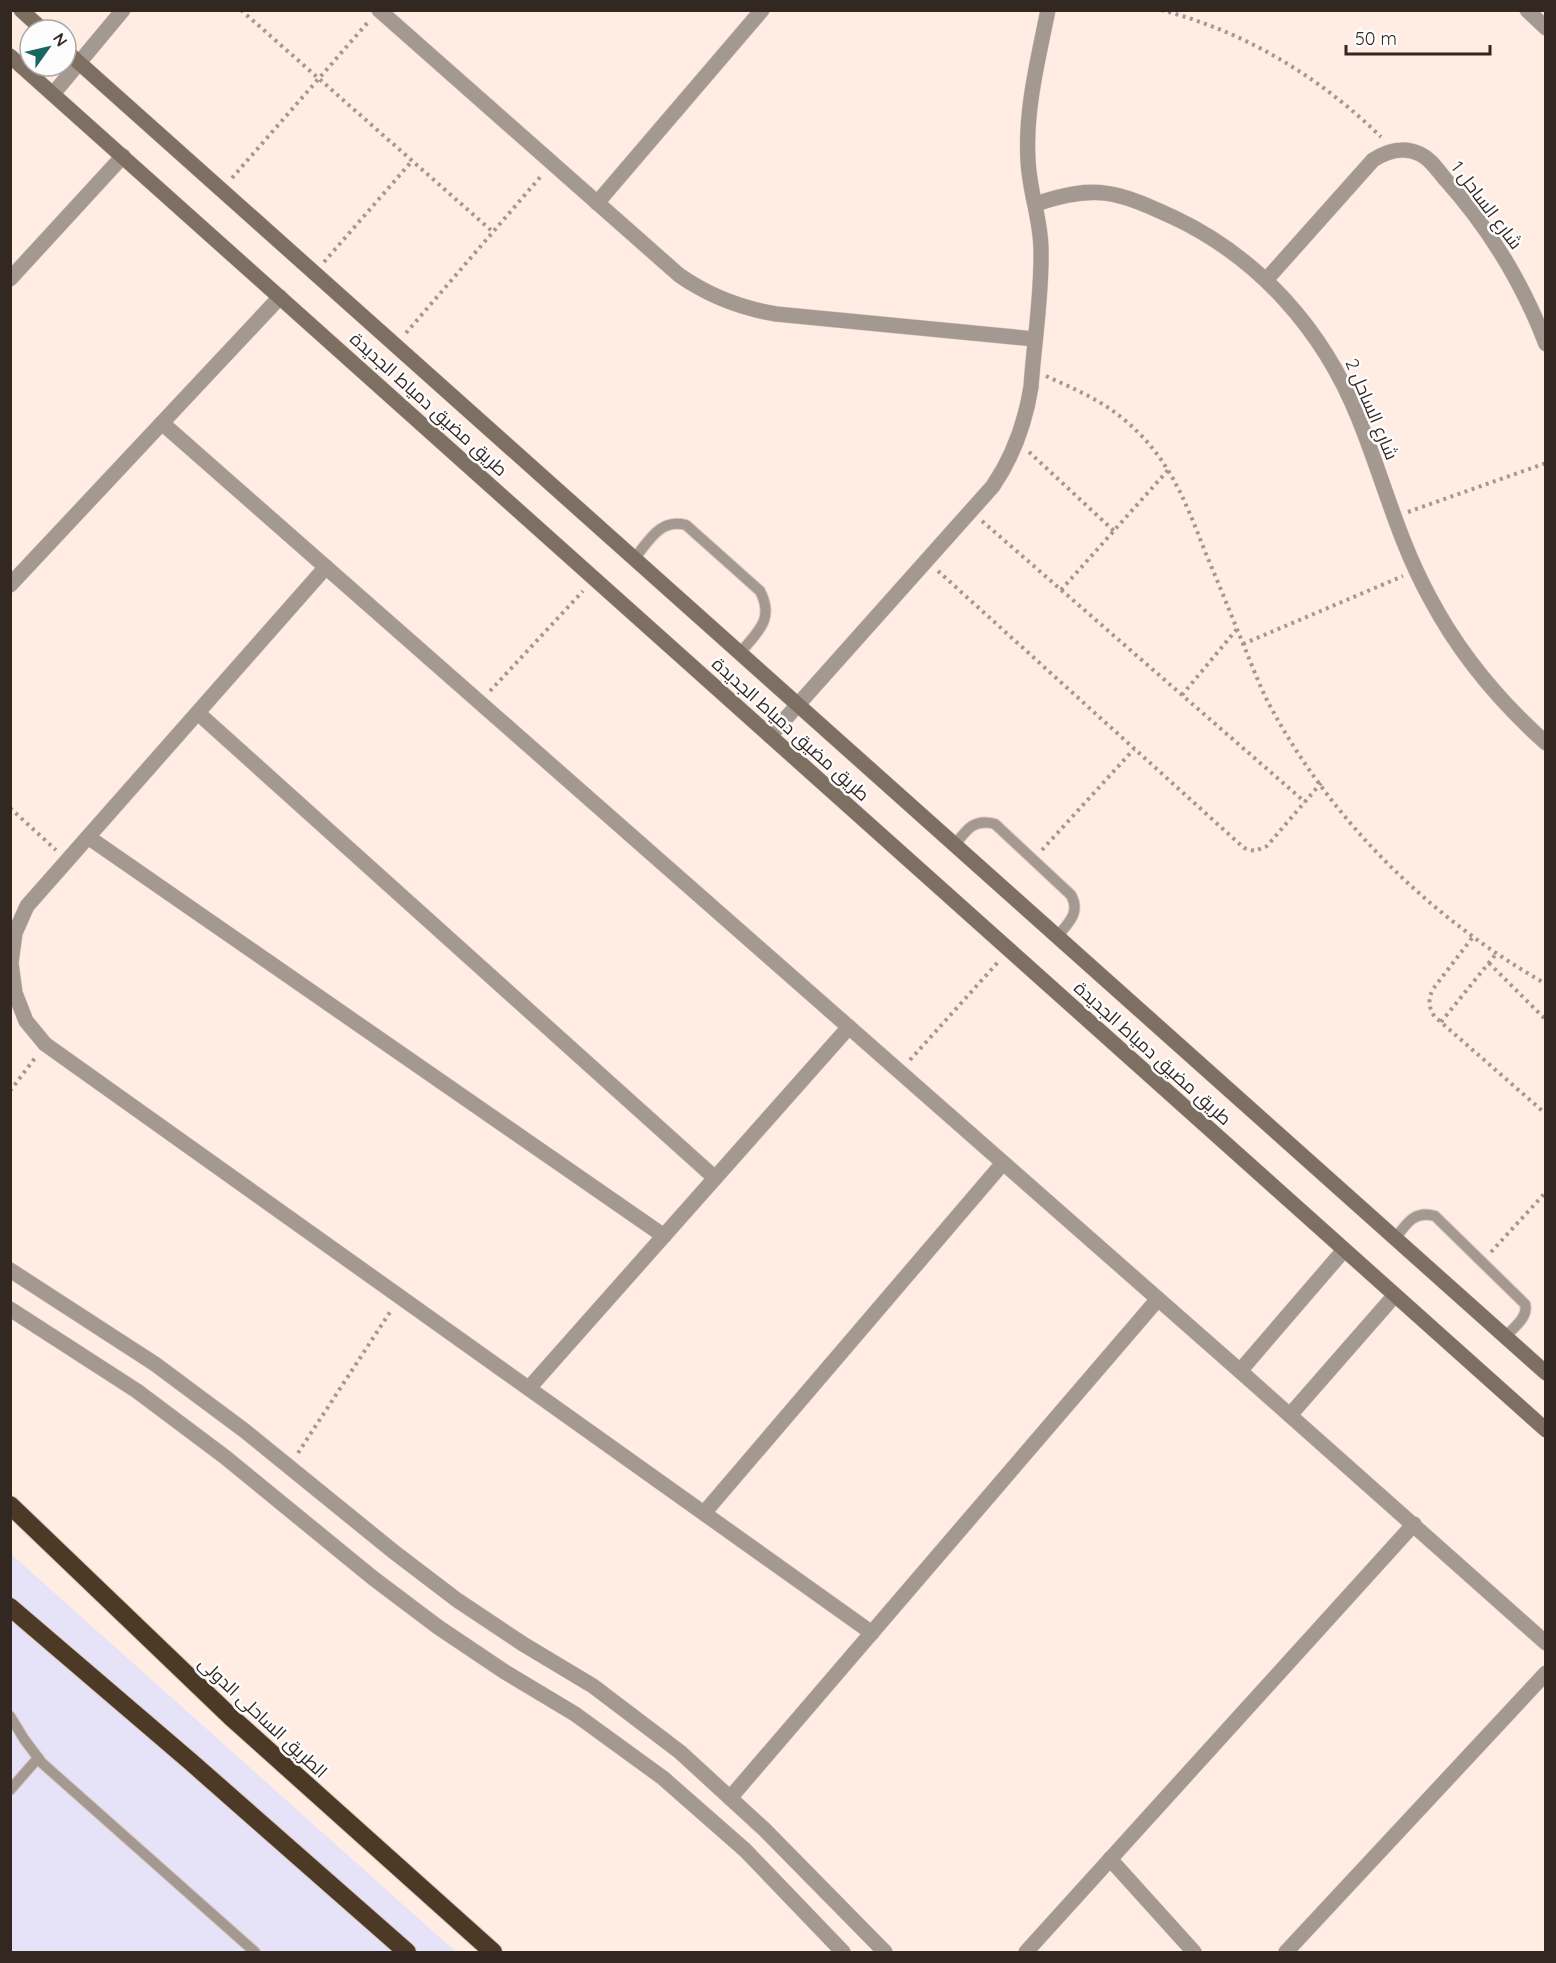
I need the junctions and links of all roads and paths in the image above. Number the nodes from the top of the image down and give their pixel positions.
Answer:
1 (123, 10) edge
2 (241, 10) edge
3 (762, 10) edge
4 (1048, 10) edge
5 (1161, 10) edge
6 (1527, 10) edge
7 (375, 15) edge
8 (1545, 28) edge
9 (10, 56) edge
10 (79, 63) junction
11 (319, 79) junction
12 (53, 94) junction
13 (1394, 150) junction
14 (123, 156) junction
15 (412, 161) junction
16 (552, 163) junction
17 (222, 190) junction
18 (597, 203) junction
19 (1036, 204) junction
20 (493, 232) junction
21 (315, 273) junction
22 (10, 279) edge
23 (1266, 280) junction
24 (280, 297) junction
25 (1035, 339) junction
26 (1545, 344) edge
27 (395, 345) junction
28 (1032, 369) junction
29 (162, 423) junction
30 (1017, 442) junction
31 (1545, 463) edge
32 (1169, 469) junction
33 (970, 511) junction
34 (1393, 517) junction
35 (1114, 531) junction
36 (634, 559) junction
37 (926, 560) junction
38 (326, 567) junction
39 (1416, 571) junction
40 (594, 578) junction
41 (12, 581) edge
42 (1061, 590) junction
43 (1237, 629) junction
44 (1243, 644) junction
45 (740, 653) junction
46 (1182, 695) junction
47 (480, 703) junction
48 (798, 705) junction
49 (198, 713) junction
50 (770, 736) junction
51 (1545, 743) edge
52 (1134, 749) junction
53 (1321, 783) junction
54 (1305, 802) junction
55 (10, 808) edge
56 (88, 837) junction
57 (955, 845) junction
58 (1033, 860) junction
59 (68, 861) junction
60 (1057, 937) junction
61 (1472, 938) junction
62 (1009, 950) junction
63 (1496, 954) junction
64 (1489, 963) junction
65 (1545, 984) edge
66 (1545, 1020) edge
67 (1441, 1022) junction
68 (849, 1027) junction
69 (45, 1044) junction
70 (900, 1072) junction
71 (10, 1090) edge
72 (1545, 1114) edge
73 (1003, 1163) junction
74 (715, 1178) junction
75 (1545, 1192) edge
76 (664, 1236) junction
77 (1395, 1239) junction
78 (1344, 1250) junction
79 (1482, 1262) junction
80 (10, 1270) edge
81 (1395, 1295) junction
82 (400, 1297) junction
83 (1158, 1299) junction
84 (10, 1309) edge
85 (1505, 1337) junction
86 (1240, 1371) junction
87 (1545, 1373) edge
88 (529, 1388) junction
89 (1290, 1415) junction
90 (1545, 1430) edge
91 (290, 1466) junction
92 (10, 1504) edge
93 (704, 1513) junction
94 (1414, 1524) junction
95 (10, 1607) edge
96 (872, 1633) junction
97 (1545, 1643) edge
98 (1545, 1673) edge
99 (10, 1716) edge
100 (38, 1758) junction
101 (10, 1790) edge
102 (730, 1798) junction
103 (1110, 1859) junction
104 (255, 1953) edge
105 (407, 1953) edge
106 (493, 1953) edge
107 (843, 1953) edge
108 (885, 1953) edge
109 (1026, 1953) edge
110 (1194, 1953) edge
111 (1286, 1953) edge

1 - 10 street
2 - 11 path
3 - 18 street
4 - 19 street
5 - 13 path
6 - 8 street
7 - 11 path
7 - 16 street
9 - 12 street, طريق مضيق دمياط الجديدة
10 - 12 street
10 - 17 street, طريق مضيق دمياط الجديدة
11 - 15 path
11 - 17 path
12 - 14 street, طريق مضيق دمياط الجديدة
13 - 23 street
13 - 26 street, شارع الساحل 1
14 - 22 street
14 - 24 street, طريق مضيق دمياط الجديدة
15 - 20 path
15 - 21 path
16 - 18 street
16 - 20 path
17 - 21 street, طريق مضيق دمياط الجديدة
18 - 25 street
19 - 23 street, شارع الساحل 2
19 - 25 street
20 - 27 path
21 - 27 street, طريق مضيق دمياط الجديدة
23 - 34 street, شارع الساحل 2
24 - 29 street
24 - 40 street, طريق مضيق دمياط الجديدة
25 - 28 street
27 - 36 street, طريق مضيق دمياط الجديدة
28 - 30 street
28 - 32 path
29 - 38 street
29 - 41 street
30 - 33 street
30 - 35 path
31 - 34 path
32 - 35 path
32 - 43 path
33 - 37 street
33 - 42 path
34 - 39 street, شارع الساحل 2
35 - 42 path
36 - 45 street, طريق مضيق دمياط الجديدة
36 - 45 lane
37 - 48 street
37 - 52 path
38 - 47 street
38 - 49 street
39 - 44 path
39 - 51 street, شارع الساحل 2
40 - 47 path
40 - 50 street, طريق مضيق دمياط الجديدة
42 - 46 path
43 - 44 path
43 - 46 path
44 - 53 path
45 - 48 street, طريق مضيق دمياط الجديدة
46 - 54 path
47 - 68 street
48 - 50 street
48 - 57 street, طريق مضيق دمياط الجديدة
49 - 56 street
49 - 74 street
50 - 62 street, طريق مضيق دمياط الجديدة
52 - 54 path
52 - 58 path
53 - 54 path
53 - 61 path
55 - 59 path
56 - 59 street
56 - 76 street
57 - 58 lane
57 - 60 street, طريق مضيق دمياط الجديدة
58 - 60 lane
59 - 69 street
60 - 77 street, طريق مضيق دمياط الجديدة
61 - 63 path
61 - 67 path
62 - 70 path
62 - 78 street, طريق مضيق دمياط الجديدة
63 - 64 path
63 - 65 path
64 - 66 path
64 - 67 path
67 - 72 path
68 - 70 street
68 - 74 street
69 - 71 path
69 - 82 street
70 - 73 street
73 - 83 street
73 - 93 street
74 - 76 street
75 - 79 path
76 - 88 street
77 - 79 lane
77 - 85 street, طريق مضيق دمياط الجديدة
78 - 81 street, طريق مضيق دمياط الجديدة
78 - 86 street
79 - 85 lane
80 - 91 street
81 - 89 street
81 - 90 street, طريق مضيق دمياط الجديدة
82 - 88 street
82 - 91 path
83 - 86 street
83 - 96 street
84 - 107 street
85 - 87 street, طريق مضيق دمياط الجديدة
86 - 89 street
88 - 93 street
89 - 94 street
91 - 102 street
92 - 106 highway, الطريق الساحلى الدولى
93 - 96 street
94 - 97 street
94 - 103 street
95 - 105 highway
96 - 102 street
98 - 111 street
99 - 100 lane
100 - 101 lane
100 - 104 lane
102 - 108 street
103 - 109 street
103 - 110 street

